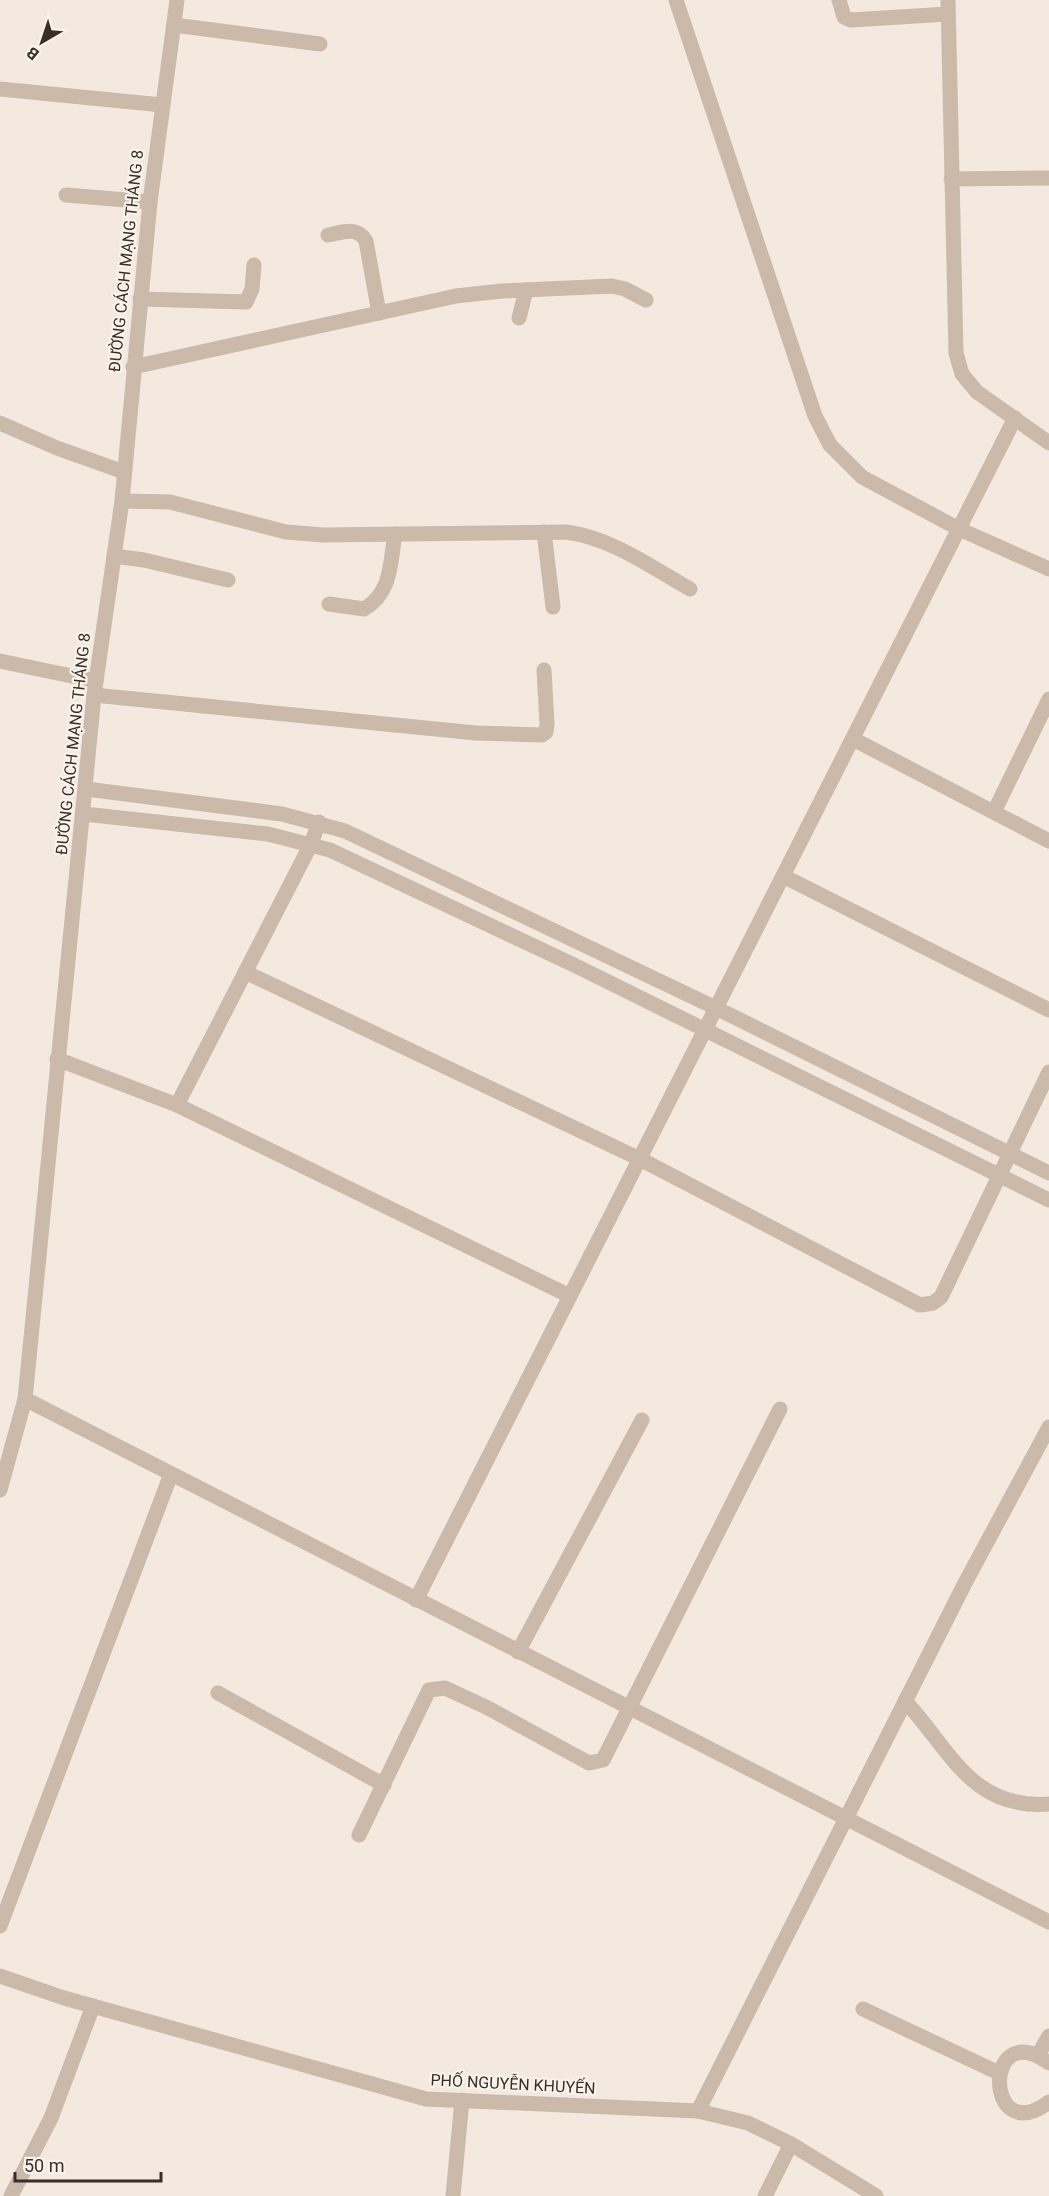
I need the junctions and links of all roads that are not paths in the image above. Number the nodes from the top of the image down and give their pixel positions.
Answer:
1 (177, 0) edge
2 (676, 0) edge
3 (838, 0) edge
4 (948, 7) edge
5 (174, 25) junction
6 (320, 44) dead end
7 (0, 89) edge
8 (162, 105) junction
9 (1049, 178) edge
10 (951, 179) junction
11 (66, 195) dead end
12 (150, 202) junction
13 (328, 235) dead end
14 (254, 265) dead end
15 (526, 290) junction
16 (140, 299) junction
17 (646, 300) dead end
18 (379, 313) junction
19 (519, 318) dead end
20 (133, 367) junction
21 (1015, 418) junction
22 (0, 423) edge
23 (1049, 443) edge
24 (124, 472) junction
25 (122, 501) junction
26 (959, 529) junction
27 (544, 532) junction
28 (395, 534) junction
29 (114, 556) junction
30 (1049, 569) edge
31 (228, 580) dead end
32 (690, 590) dead end
33 (329, 604) dead end
34 (553, 606) dead end
35 (0, 661) edge
36 (544, 670) dead end
37 (95, 688) junction
38 (1049, 699) edge
39 (853, 739) junction
40 (86, 789) junction
41 (994, 812) junction
42 (84, 813) junction
43 (320, 822) junction
44 (1049, 841) edge
45 (311, 844) junction
46 (783, 876) junction
47 (585, 944) junction
48 (574, 965) junction
49 (245, 972) junction
50 (716, 1008) junction
51 (1049, 1010) edge
52 (705, 1030) junction
53 (57, 1059) junction
54 (1049, 1072) edge
55 (177, 1105) junction
56 (1009, 1153) junction
57 (640, 1159) junction
58 (1049, 1173) edge
59 (1000, 1176) junction
60 (1049, 1200) edge
61 (570, 1296) junction
62 (25, 1399) junction
63 (780, 1409) dead end
64 (642, 1420) dead end
65 (1049, 1427) edge
66 (6, 1442) edge
67 (171, 1474) junction
68 (0, 1490) edge
69 (416, 1600) junction
70 (518, 1652) junction
71 (218, 1693) dead end
72 (905, 1701) junction
73 (629, 1708) junction
74 (384, 1785) junction
75 (1049, 1804) edge
76 (845, 1818) junction
77 (359, 1835) dead end
78 (1049, 1922) edge
79 (0, 1926) edge
80 (0, 1976) edge
81 (93, 2006) junction
82 (863, 2009) dead end
83 (1049, 2036) edge
84 (1044, 2059) edge
85 (999, 2073) junction
86 (462, 2100) junction
87 (1049, 2102) edge
88 (698, 2110) junction
89 (791, 2144) junction
90 (11, 2196) edge
91 (453, 2196) edge
92 (765, 2196) edge
93 (876, 2196) edge

1 - 5 street, ĐƯỜNG CÁCH MẠNG THÁNG 8
2 - 26 street
3 - 4 street
4 - 10 street
5 - 6 street
5 - 8 street, ĐƯỜNG CÁCH MẠNG THÁNG 8
7 - 8 street
8 - 12 street, ĐƯỜNG CÁCH MẠNG THÁNG 8
9 - 10 street
10 - 21 street
11 - 12 street
12 - 16 street, ĐƯỜNG CÁCH MẠNG THÁNG 8
13 - 18 street
14 - 16 street
15 - 17 street
15 - 18 street
15 - 19 street
16 - 20 street, ĐƯỜNG CÁCH MẠNG THÁNG 8
18 - 20 street
20 - 24 street, ĐƯỜNG CÁCH MẠNG THÁNG 8
21 - 23 street
21 - 26 street
22 - 24 street
24 - 25 street, ĐƯỜNG CÁCH MẠNG THÁNG 8
25 - 28 street
25 - 29 street, ĐƯỜNG CÁCH MẠNG THÁNG 8
26 - 30 street
26 - 39 street
27 - 28 street
27 - 32 street
27 - 34 street
28 - 33 street
29 - 31 street
29 - 37 street, ĐƯỜNG CÁCH MẠNG THÁNG 8
35 - 37 street
36 - 37 street
37 - 40 street, ĐƯỜNG CÁCH MẠNG THÁNG 8
38 - 41 street
39 - 41 street
39 - 46 street
40 - 42 street, ĐƯỜNG CÁCH MẠNG THÁNG 8
40 - 43 street
41 - 44 street
42 - 45 street
42 - 53 street, ĐƯỜNG CÁCH MẠNG THÁNG 8
43 - 45 street
43 - 47 street
45 - 48 street
45 - 49 street
46 - 50 street
46 - 51 street
47 - 48 street
47 - 50 street
48 - 52 street
49 - 55 street
49 - 57 street
50 - 52 street
50 - 56 street
52 - 57 street
52 - 59 street
53 - 55 street
53 - 62 street, ĐƯỜNG CÁCH MẠNG THÁNG 8
54 - 56 street
55 - 61 street
56 - 58 street
56 - 59 street
57 - 59 street
57 - 61 street
59 - 60 street
61 - 69 street
62 - 66 street, ĐƯỜNG CÁCH MẠNG THÁNG 8
62 - 67 street
63 - 73 street
64 - 70 street
65 - 72 street
66 - 68 street, ĐƯỜNG CÁCH MẠNG THÁNG 8
67 - 69 street
67 - 79 street
69 - 70 street
70 - 73 street
71 - 74 street
72 - 75 street
72 - 76 street
73 - 74 street
73 - 76 street
74 - 77 street
76 - 78 street
76 - 88 street
80 - 81 street, PHỐ NGUYỄN KHUYẾN
81 - 86 street, PHỐ NGUYỄN KHUYẾN
81 - 90 street
82 - 85 street
83 - 84 street
84 - 85 street
85 - 87 street
86 - 88 street, PHỐ NGUYỄN KHUYẾN
86 - 91 street
88 - 89 street, PHỐ NGUYỄN KHUYẾN
89 - 92 street
89 - 93 street, PHỐ NGUYỄN KHUYẾN

